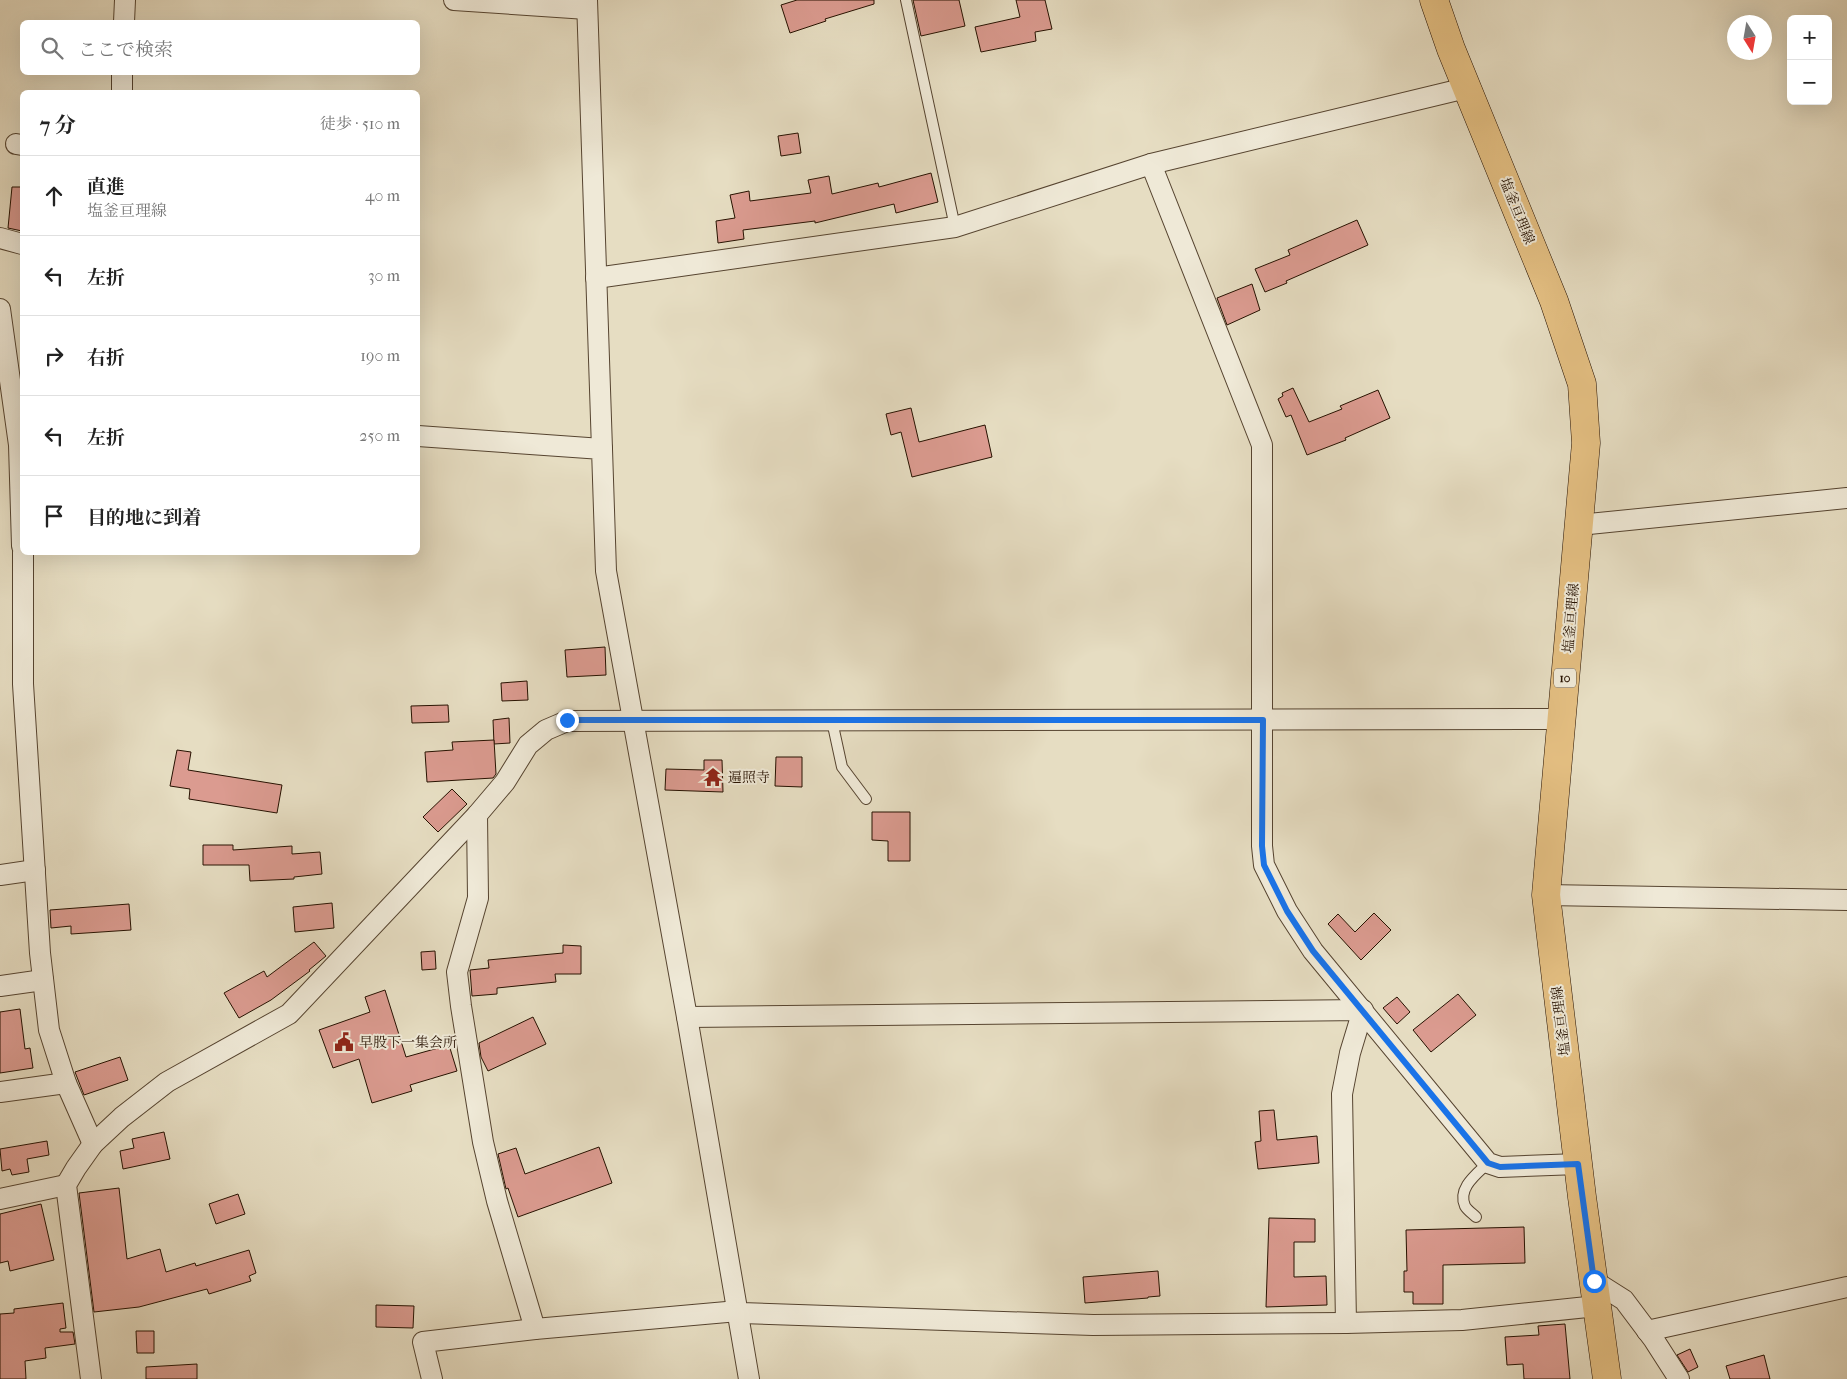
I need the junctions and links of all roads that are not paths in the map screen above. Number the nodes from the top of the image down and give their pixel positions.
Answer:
1 (125, 0) edge
2 (454, 0) edge
3 (906, 0) edge
4 (1434, 0) edge
5 (587, 4) edge
6 (124, 20) edge
7 (122, 75) edge
8 (1466, 88) junction
9 (122, 90) edge
10 (1151, 164) junction
11 (955, 227) junction
12 (0, 238) edge
13 (20, 243) edge
14 (596, 278) junction
15 (0, 309) edge
16 (420, 436) edge
17 (602, 449) junction
18 (20, 478) edge
19 (1847, 498) edge
20 (1579, 525) junction
21 (23, 555) edge
22 (1562, 719) junction
23 (1263, 720) junction
24 (633, 721) junction
25 (832, 721) junction
26 (866, 798) dead end
27 (477, 815) junction
28 (36, 870) junction
29 (0, 875) edge
30 (1546, 894) junction
31 (1847, 900) edge
32 (43, 980) junction
33 (0, 986) edge
34 (1363, 1010) junction
35 (687, 1016) junction
36 (66, 1083) junction
37 (0, 1092) edge
38 (94, 1144) junction
39 (1488, 1163) junction
40 (1578, 1164) junction
41 (66, 1185) junction
42 (0, 1199) edge
43 (1476, 1217) dead end
44 (1847, 1287) edge
45 (1596, 1294) junction
46 (738, 1311) junction
47 (1346, 1323) junction
48 (535, 1328) junction
49 (1647, 1331) junction
50 (91, 1379) edge
51 (432, 1379) edge
52 (749, 1379) edge
53 (1607, 1379) edge
54 (1679, 1379) edge

1 - 6 street
2 - 5 street
3 - 11 lane
4 - 8 main road, 塩釜亘理線 / 10
5 - 14 street
7 - 9 street
8 - 10 street
8 - 20 main road, 塩釜亘理線 / 10
10 - 11 street
10 - 23 street
11 - 14 street
12 - 13 street
14 - 17 street
15 - 18 street
16 - 17 street
17 - 24 street
19 - 20 street
20 - 22 main road, 塩釜亘理線 / 10
21 - 28 street
22 - 23 street
22 - 30 main road, 塩釜亘理線 / 10
23 - 25 street
23 - 34 street
24 - 25 street
24 - 27 street
24 - 35 street
25 - 26 lane
27 - 38 street
27 - 48 street
28 - 29 street
28 - 32 street
30 - 31 street
30 - 40 main road, 塩釜亘理線 / 10
32 - 33 street
32 - 36 street
34 - 35 street
34 - 39 street
34 - 47 street
35 - 46 street
36 - 37 street
36 - 38 street
38 - 41 street
39 - 40 street
39 - 43 lane
40 - 45 main road, 塩釜亘理線 / 10
41 - 42 street
41 - 50 street
44 - 49 street
45 - 47 street
45 - 49 street
45 - 53 main road, 塩釜亘理線 / 10
46 - 47 street
46 - 48 street
46 - 52 street
48 - 51 street
49 - 54 street

